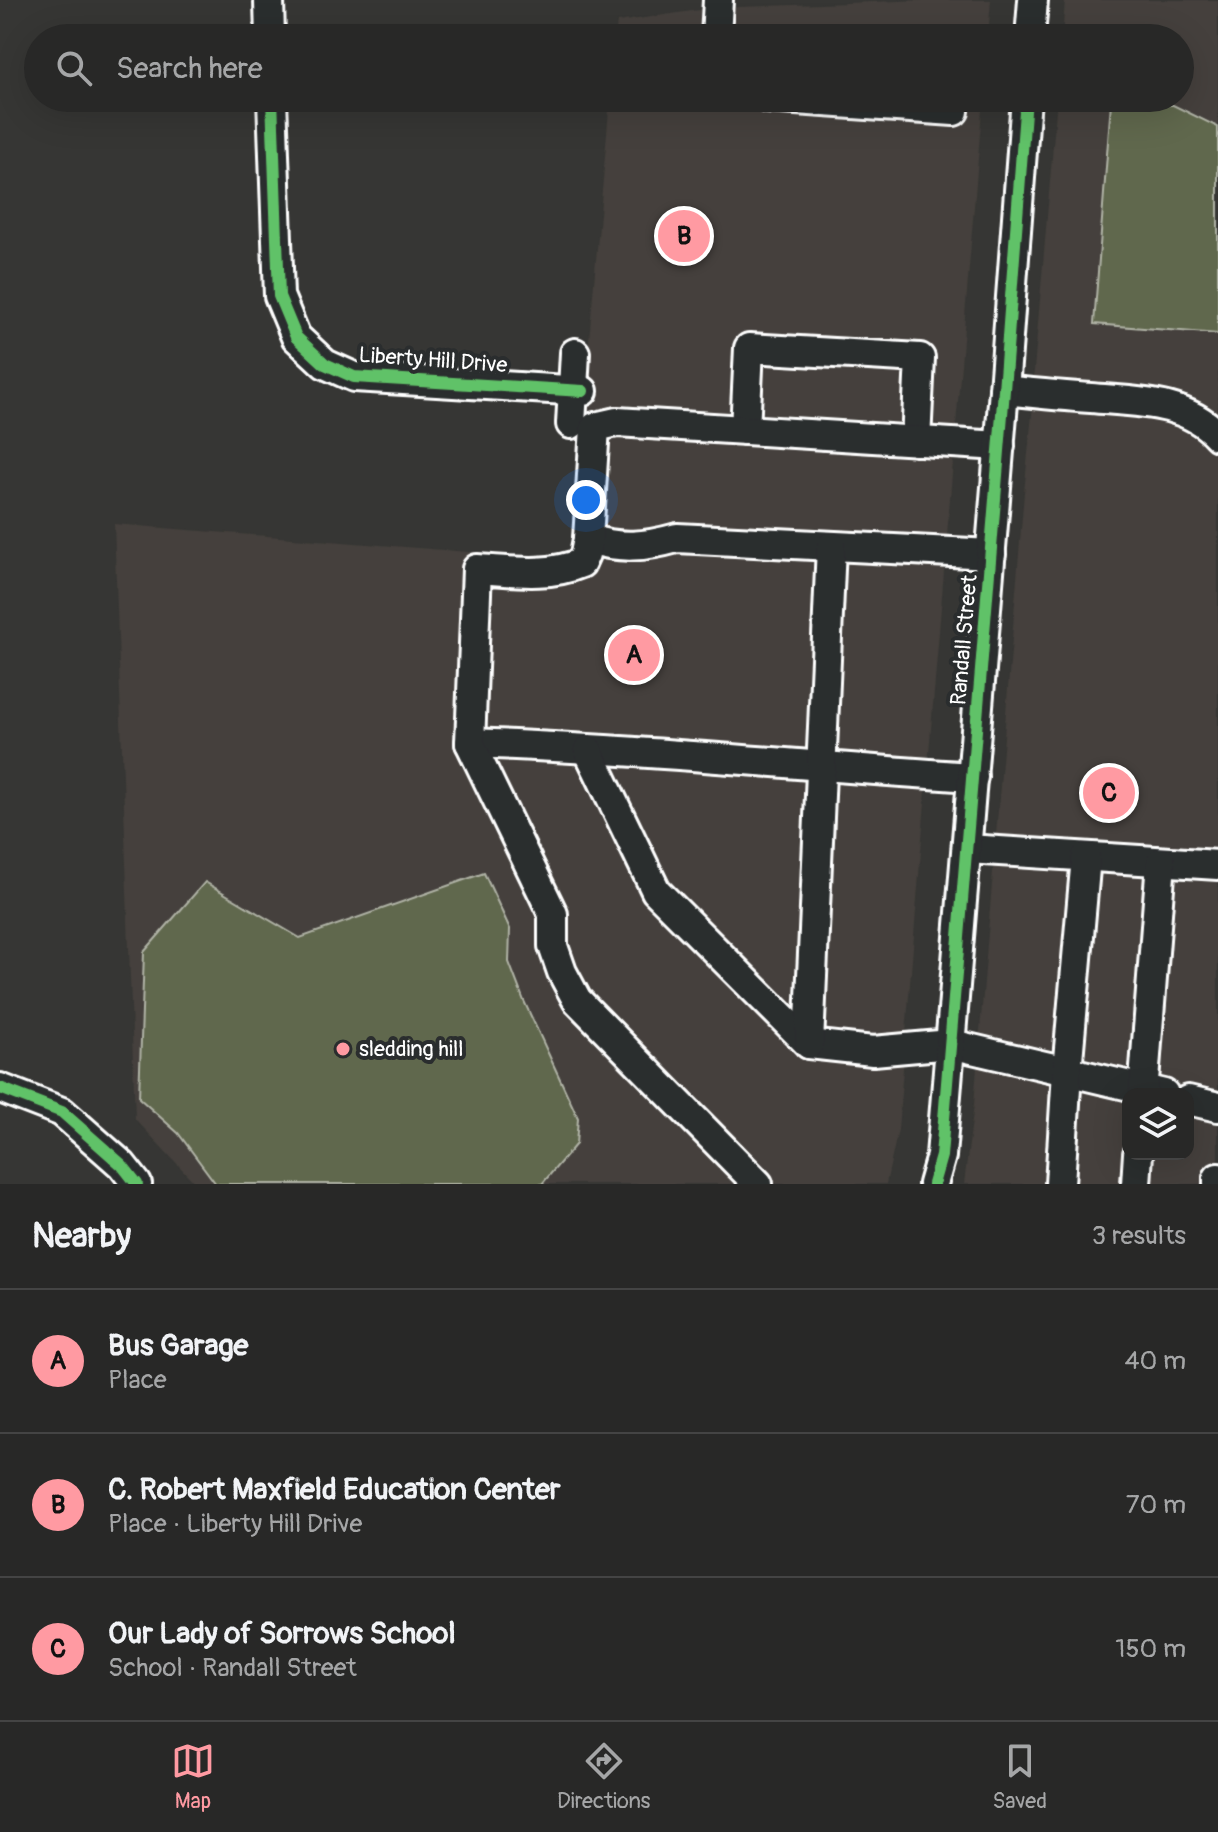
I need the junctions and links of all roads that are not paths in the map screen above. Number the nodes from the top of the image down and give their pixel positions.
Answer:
1 (269, 0) edge
2 (718, 0) edge
3 (1033, 0) edge
4 (270, 24) edge
5 (717, 24) edge
6 (1031, 24) edge
7 (272, 112) edge
8 (1025, 112) edge
9 (575, 353) dead end
10 (577, 390) junction
11 (1004, 390) junction
12 (571, 424) dead end
13 (745, 430) junction
14 (1218, 436) edge
15 (916, 441) junction
16 (1000, 446) junction
17 (588, 539) junction
18 (831, 546) junction
19 (991, 554) junction
20 (470, 743) junction
21 (588, 750) junction
22 (821, 767) junction
23 (973, 777) junction
24 (967, 849) junction
25 (1086, 857) junction
26 (1161, 862) junction
27 (1218, 865) edge
28 (809, 1044) junction
29 (951, 1044) junction
30 (1067, 1071) junction
31 (0, 1088) edge
32 (1134, 1088) edge
33 (1150, 1088) edge
34 (1194, 1101) edge
35 (1218, 1107) edge
36 (1138, 1160) edge
37 (1218, 1178) edge
38 (137, 1184) edge
39 (758, 1184) edge
40 (933, 1184) edge
41 (1060, 1184) edge
42 (1136, 1184) edge
43 (1218, 1184) edge

1 - 4 street
2 - 5 street
3 - 6 street
7 - 10 street, Liberty Hill Drive
8 - 11 street, Randall Street
9 - 10 street
10 - 12 street
11 - 14 street
11 - 16 street, Randall Street
13 - 15 street
13 - 15 street
13 - 17 street
15 - 16 street
16 - 19 street, Randall Street
17 - 18 street
17 - 20 street
18 - 19 street
18 - 22 street
19 - 23 street, Randall Street
20 - 21 street
20 - 39 street
21 - 22 street
21 - 28 street
22 - 23 street
22 - 28 street
23 - 24 street, Randall Street
24 - 25 street
24 - 29 street, Randall Street
25 - 26 street
25 - 30 street
26 - 27 street
26 - 33 street
28 - 29 street
29 - 30 street
29 - 40 street, Randall Street
30 - 32 street
30 - 41 street
31 - 38 street
34 - 35 street
36 - 42 street
37 - 43 street

